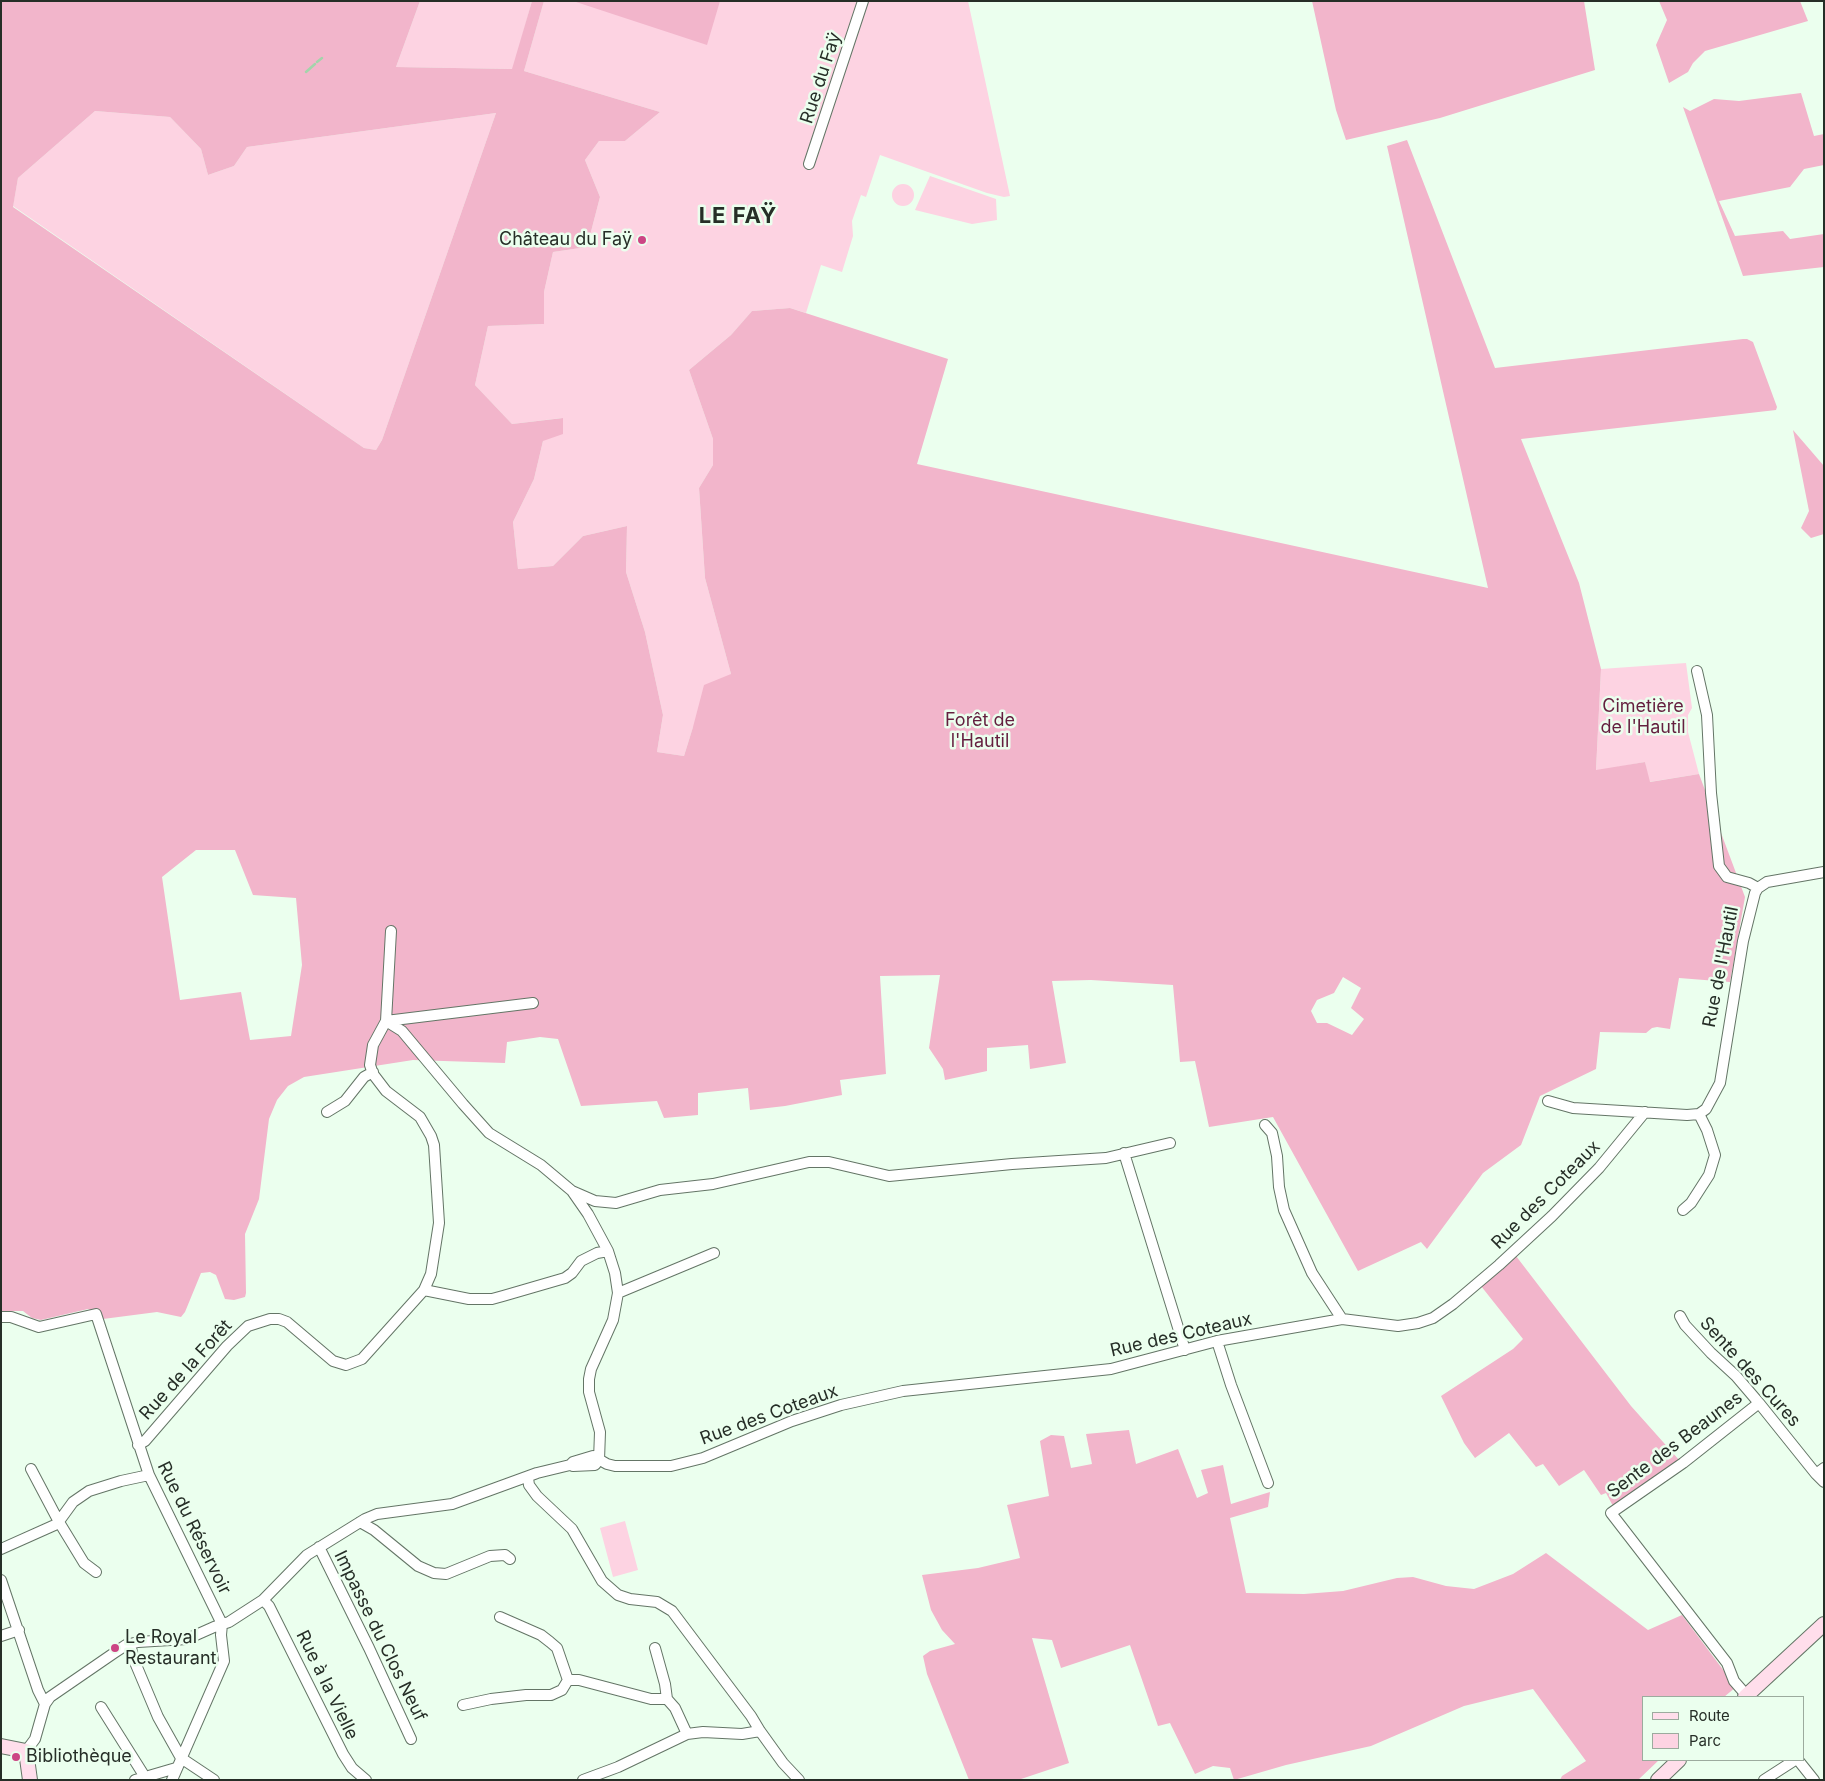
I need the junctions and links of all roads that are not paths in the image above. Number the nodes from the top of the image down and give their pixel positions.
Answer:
1 (863, 1) edge
2 (809, 164) dead end
3 (1697, 671) dead end
4 (1824, 872) edge
5 (1758, 888) junction
6 (391, 931) dead end
7 (533, 1003) dead end
8 (386, 1021) junction
9 (372, 1072) junction
10 (1548, 1101) dead end
11 (327, 1112) dead end
12 (1646, 1112) junction
13 (1699, 1114) junction
14 (1265, 1125) dead end
15 (1170, 1143) dead end
16 (1124, 1154) junction
17 (572, 1191) junction
18 (1683, 1210) dead end
19 (608, 1251) junction
20 (714, 1254) dead end
21 (424, 1290) junction
22 (618, 1293) junction
23 (1680, 1316) dead end
24 (1, 1317) edge
25 (1342, 1320) junction
26 (1217, 1341) junction
27 (1185, 1350) junction
28 (1759, 1402) junction
29 (138, 1445) junction
30 (599, 1460) junction
31 (31, 1470) dead end
32 (1820, 1471) edge
33 (149, 1475) junction
34 (528, 1478) junction
35 (1824, 1482) edge
36 (1268, 1483) dead end
37 (58, 1522) junction
38 (360, 1522) junction
39 (319, 1547) junction
40 (1, 1549) edge
41 (510, 1559) dead end
42 (96, 1572) dead end
43 (1, 1580) edge
44 (263, 1600) junction
45 (500, 1617) dead end
46 (222, 1624) junction
47 (1824, 1624) edge
48 (19, 1630) junction
49 (1, 1636) edge
50 (130, 1644) junction
51 (655, 1648) dead end
52 (568, 1680) junction
53 (1745, 1696) edge
54 (1747, 1696) edge
55 (667, 1699) junction
56 (45, 1704) junction
57 (463, 1705) dead end
58 (101, 1707) dead end
59 (760, 1732) junction
60 (686, 1734) junction
61 (411, 1739) dead end
62 (1, 1746) edge
63 (26, 1751) junction
64 (181, 1758) junction
65 (1678, 1761) edge
66 (1794, 1761) edge
67 (1797, 1761) edge
68 (176, 1768) junction
69 (140, 1779) edge
70 (30, 1780) edge
71 (172, 1780) edge
72 (214, 1780) edge
73 (366, 1780) edge
74 (583, 1780) edge
75 (799, 1780) edge
76 (1658, 1780) edge
77 (1764, 1780) edge
78 (1814, 1780) edge

1 - 2 street, Rue du Faÿ
3 - 5 street
4 - 5 street, Rue de l'Hautil
5 - 13 street, Rue de l'Hautil
6 - 8 street
7 - 8 street
8 - 9 street
8 - 17 street
9 - 11 street
9 - 21 street, Rue de la Forêt
10 - 12 street
12 - 13 street
12 - 25 street, Rue des Coteaux
13 - 18 street
14 - 25 street
15 - 16 street
16 - 17 street
16 - 27 street
17 - 19 street
19 - 21 street
19 - 22 street
20 - 22 street
21 - 29 street, Rue de la Forêt
22 - 30 street
23 - 28 street, Sente des Cures
24 - 29 street, Rue du Réservoir
25 - 26 street, Rue des Coteaux
26 - 27 street, Rue des Coteaux
26 - 36 street
27 - 30 street, Rue des Coteaux
28 - 32 street, Sente des Cures
28 - 53 street, Sente des Beaunes
29 - 33 street, Rue du Réservoir
30 - 34 street, Rue des Coteaux
31 - 37 street
32 - 35 street, Sente des Cures
33 - 37 street
33 - 46 street, Rue du Réservoir
34 - 38 street
34 - 59 street
37 - 40 street
37 - 42 street
38 - 39 street
38 - 41 street
39 - 44 street
39 - 61 street, Impasse du Clos Neuf
43 - 48 street
44 - 46 street
44 - 73 street, Rue à la Vielle
45 - 52 street
46 - 50 street
46 - 64 street
47 - 54 main road
48 - 49 street
48 - 56 street
50 - 56 street
50 - 64 street
51 - 55 street
52 - 55 street
52 - 57 street
55 - 60 street
56 - 63 street
58 - 69 street
59 - 60 street
59 - 75 street
60 - 74 street
62 - 63 main road
63 - 70 main road
64 - 68 street
64 - 72 street
65 - 76 main road
66 - 77 street
67 - 78 street
68 - 69 street
68 - 71 street

